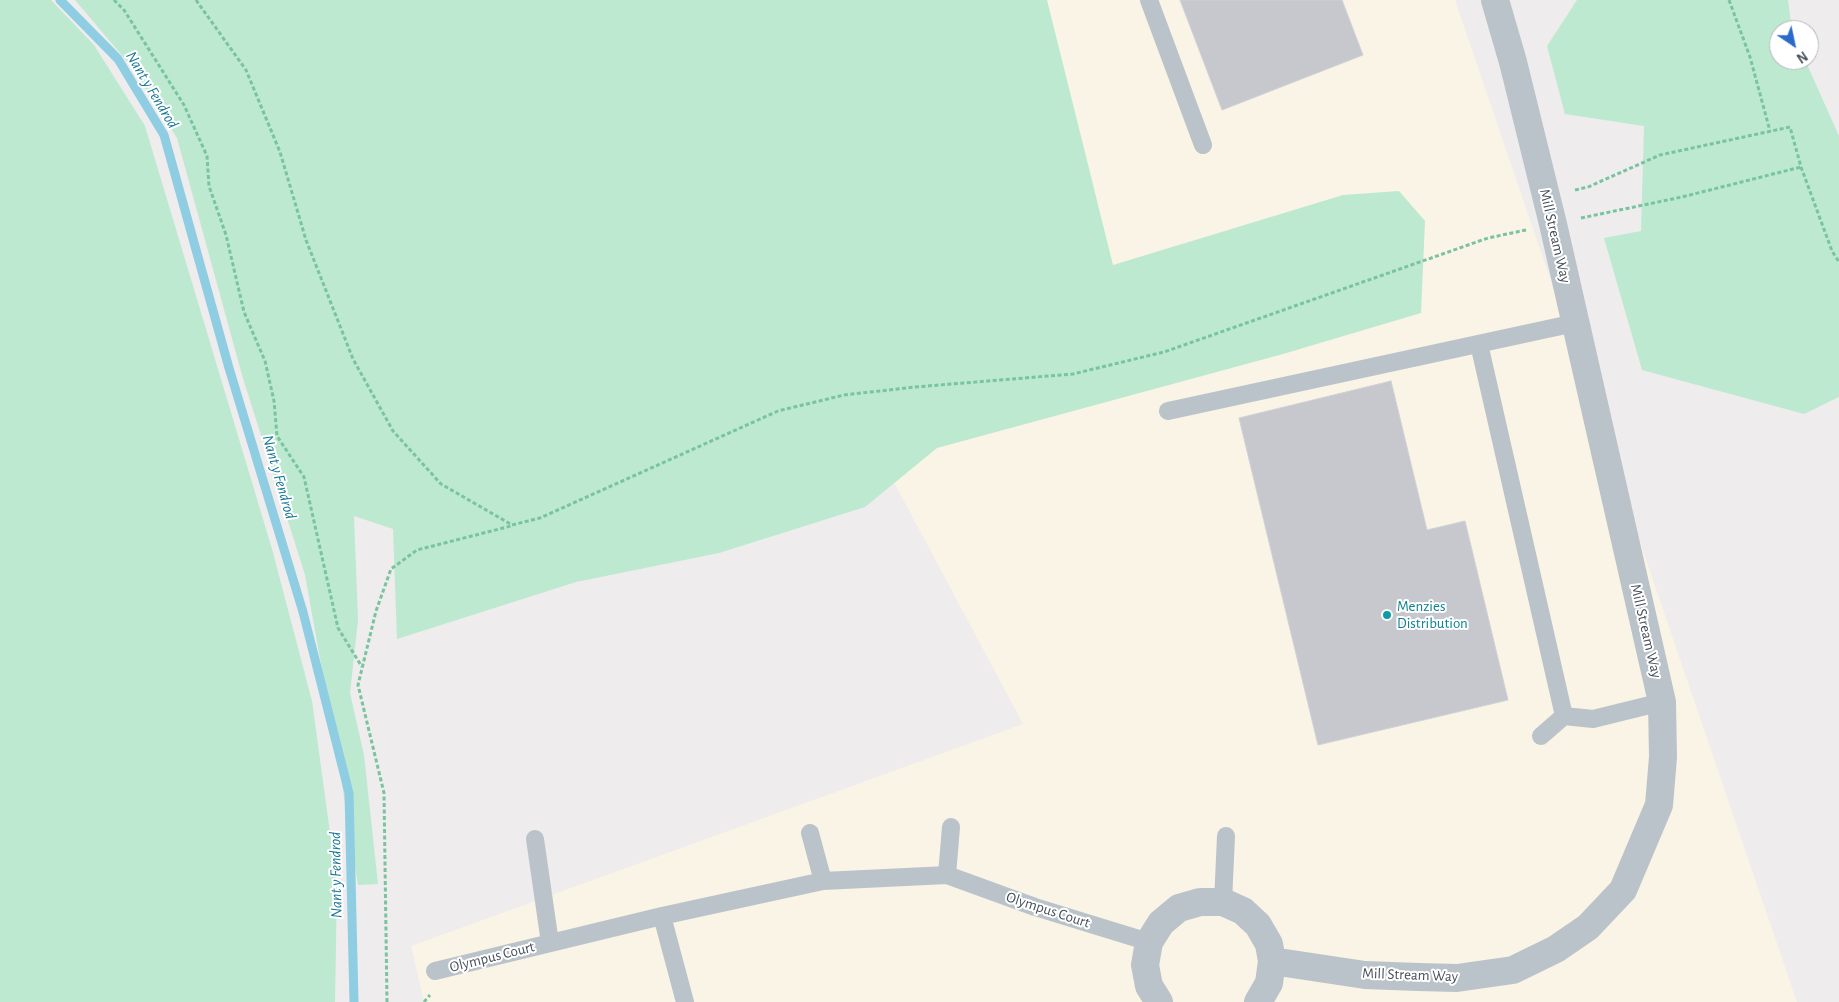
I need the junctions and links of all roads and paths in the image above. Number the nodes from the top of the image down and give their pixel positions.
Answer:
1 (114, 0) edge
2 (196, 0) edge
3 (1149, 0) edge
4 (1494, 0) edge
5 (1729, 0) edge
6 (1770, 131) junction
7 (1203, 145) dead end
8 (1801, 167) junction
9 (1546, 196) junction
10 (1553, 224) junction
11 (1839, 262) edge
12 (1575, 323) junction
13 (1479, 344) junction
14 (1168, 410) dead end
15 (512, 526) junction
16 (362, 667) junction
17 (1662, 702) junction
18 (1564, 716) junction
19 (1541, 736) dead end
20 (951, 827) dead end
21 (810, 833) dead end
22 (1226, 836) dead end
23 (535, 839) dead end
24 (947, 875) junction
25 (823, 881) junction
26 (1223, 902) junction
27 (662, 916) junction
28 (1149, 942) junction
29 (550, 943) junction
30 (1272, 961) junction
31 (435, 971) dead end
32 (387, 1002) edge
33 (685, 1002) edge
34 (1159, 1002) edge
35 (1258, 1002) edge

1 - 16 path
2 - 15 path
3 - 7 lane
4 - 9 street, Mill Stream Way
5 - 6 path
6 - 8 path
6 - 9 path
8 - 10 path
8 - 11 path
9 - 10 street, Mill Stream Way
10 - 12 street, Mill Stream Way
10 - 15 path
12 - 13 lane
12 - 17 street, Mill Stream Way
13 - 14 lane
13 - 18 lane
15 - 16 path
16 - 32 path
17 - 18 lane
17 - 30 street, Mill Stream Way
18 - 19 lane
20 - 24 lane
21 - 25 lane
22 - 26 lane
23 - 29 lane, Olympus Court
24 - 25 lane, Olympus Court
24 - 28 lane, Olympus Court
25 - 27 lane, Olympus Court
26 - 28 street
26 - 30 street
27 - 29 lane, Olympus Court
27 - 33 lane
28 - 34 street
29 - 31 lane, Olympus Court
30 - 35 street

